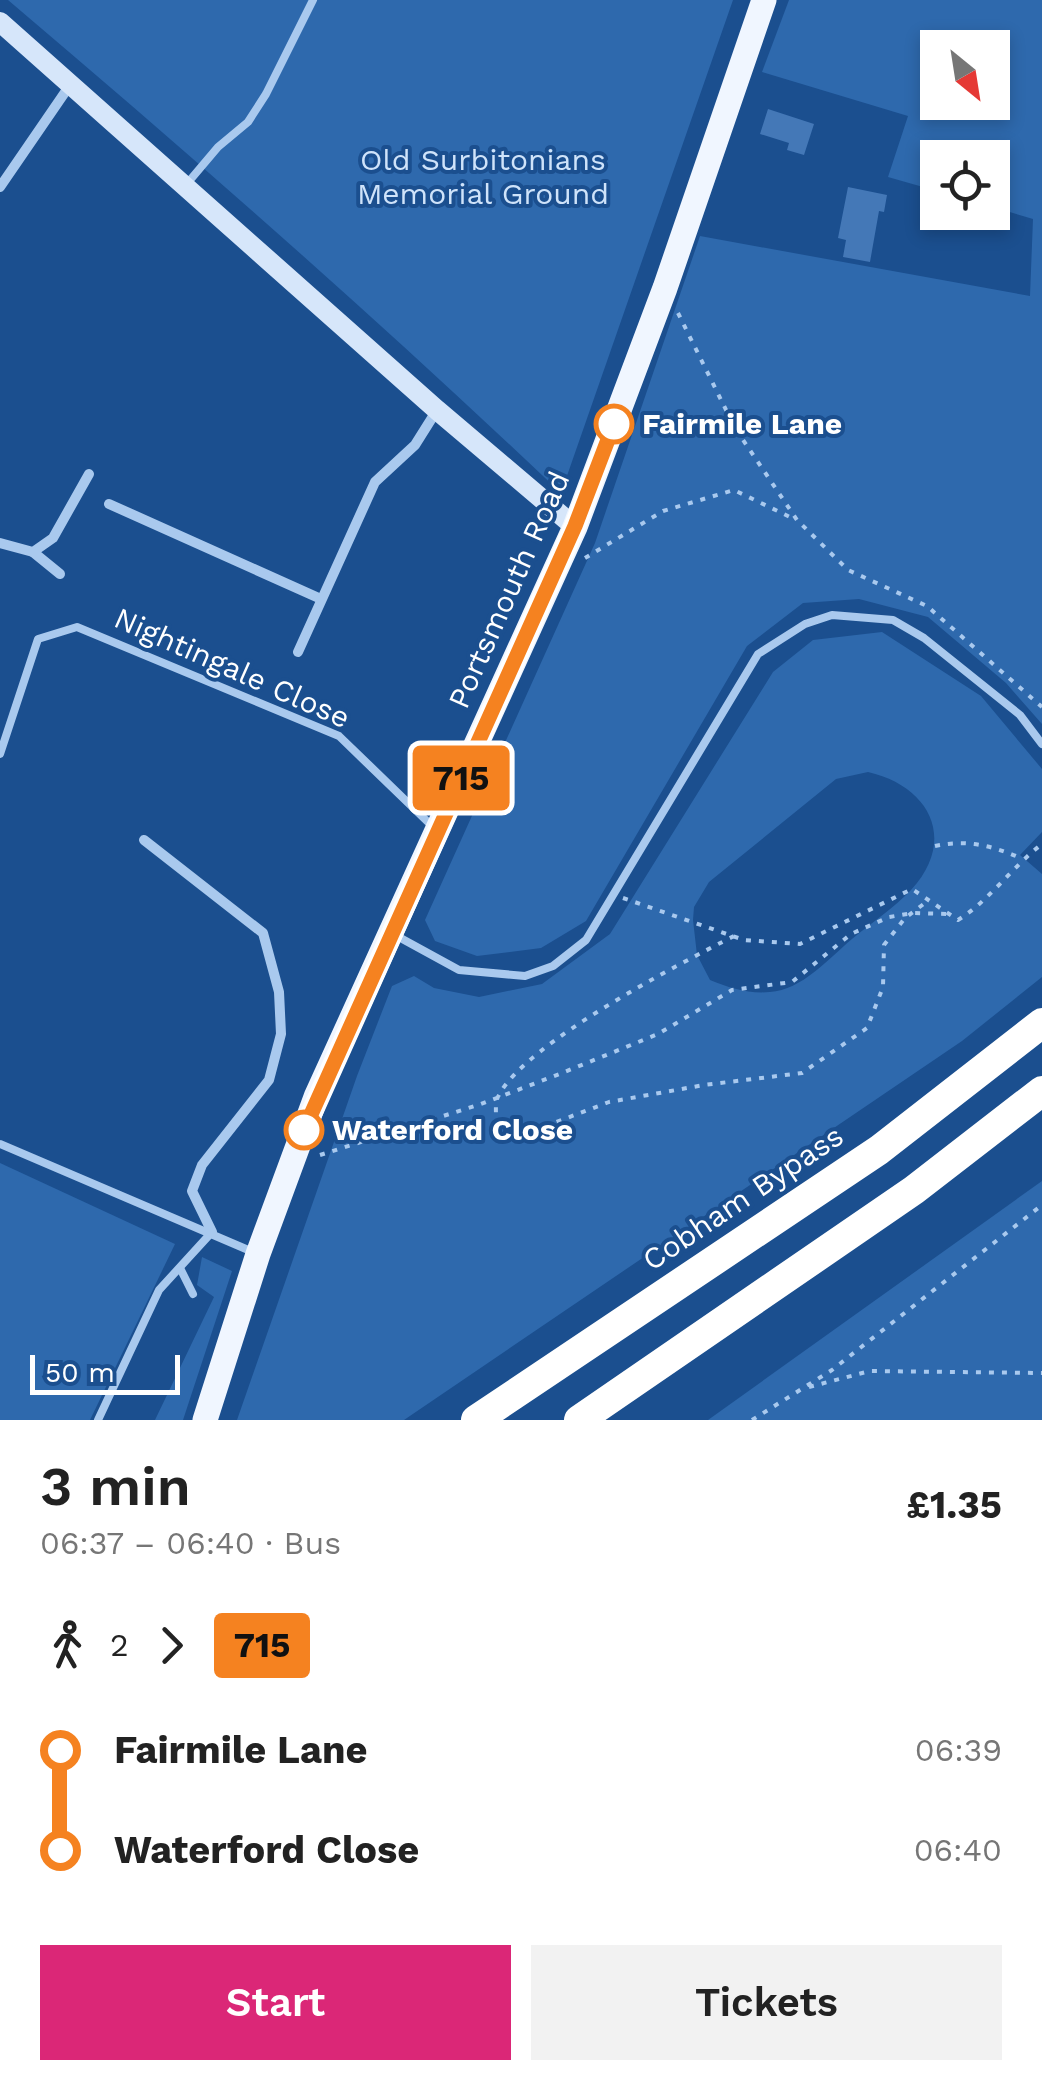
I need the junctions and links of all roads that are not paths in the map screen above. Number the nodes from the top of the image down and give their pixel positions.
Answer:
1 (313, 0) edge
2 (764, 0) edge
3 (0, 22) edge
4 (70, 84) junction
5 (185, 186) junction
6 (0, 187) edge
7 (437, 410) junction
8 (90, 474) dead end
9 (109, 504) dead end
10 (575, 526) junction
11 (0, 543) edge
12 (33, 552) junction
13 (60, 574) dead end
14 (321, 598) junction
15 (298, 652) dead end
16 (1042, 744) edge
17 (0, 754) edge
18 (437, 831) junction
19 (144, 840) dead end
20 (391, 933) junction
21 (1042, 1023) edge
22 (1042, 1091) edge
23 (0, 1144) edge
24 (212, 1232) junction
25 (258, 1254) junction
26 (180, 1268) junction
27 (193, 1294) dead end
28 (98, 1420) edge
29 (205, 1420) edge
30 (476, 1420) edge
31 (580, 1420) edge

1 - 5 lane
2 - 10 main road, Portsmouth Road
3 - 4 street
4 - 5 street
4 - 6 street
5 - 7 street
7 - 10 street
7 - 14 street, Nightingale Close
8 - 12 street
9 - 14 street
10 - 18 main road, Portsmouth Road
11 - 12 street
12 - 13 street
14 - 15 street, Nightingale Close
16 - 20 lane
17 - 18 lane, Nightingale Close
18 - 20 main road, Portsmouth Road
19 - 24 street
20 - 25 main road, Portsmouth Road
21 - 30 highway, Cobham Bypass
22 - 31 highway
23 - 24 lane
24 - 25 lane
24 - 26 lane
25 - 29 main road, Portsmouth Road
26 - 27 lane
26 - 28 lane

